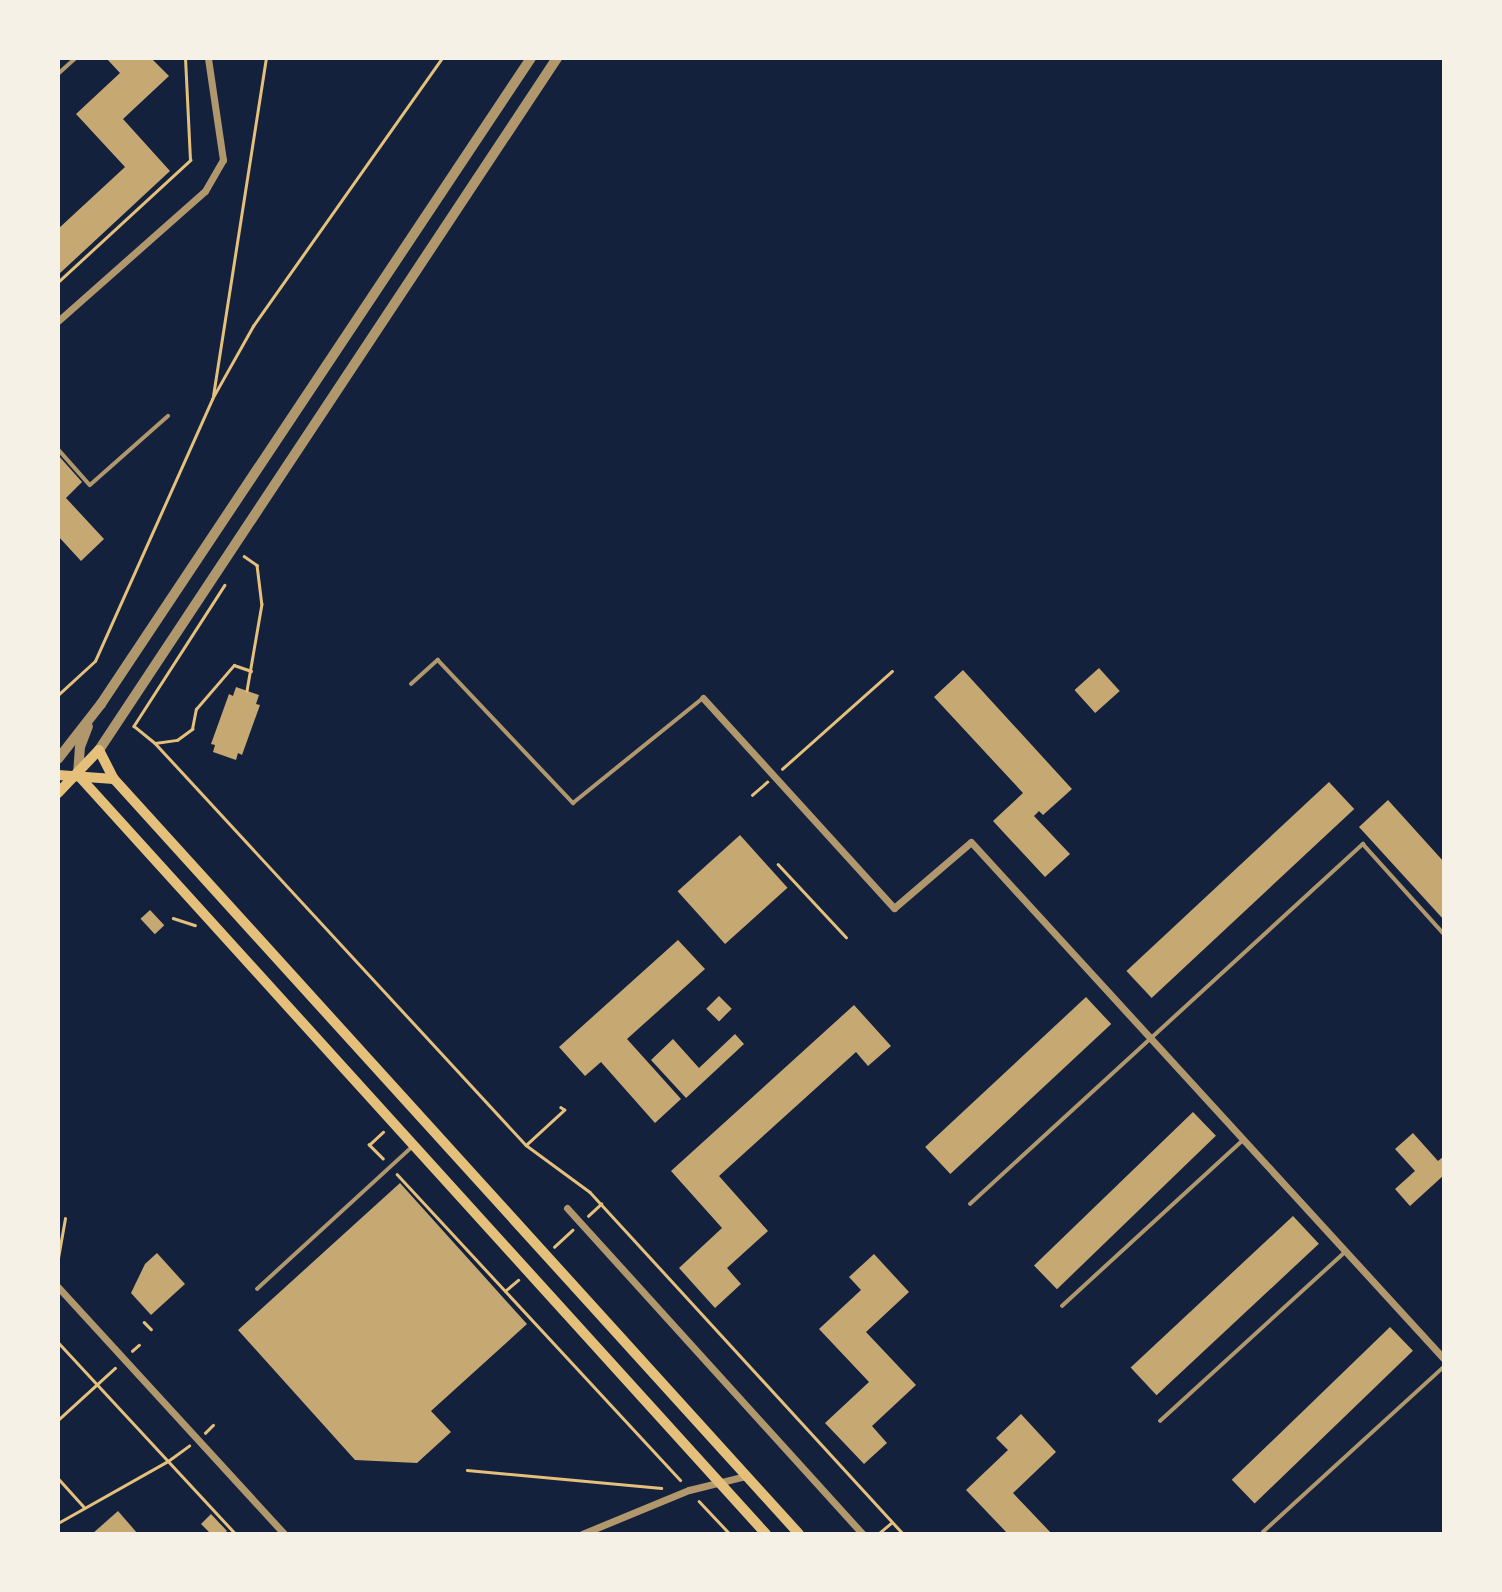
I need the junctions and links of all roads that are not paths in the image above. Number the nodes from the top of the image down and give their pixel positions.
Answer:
1 (76, 58) edge
2 (208, 58) edge
3 (531, 58) edge
4 (557, 58) edge
5 (58, 74) edge
6 (58, 321) edge
7 (168, 416) dead end
8 (58, 449) edge
9 (411, 684) dead end
10 (703, 698) joint
11 (90, 719) junction
12 (99, 750) junction
13 (58, 759) edge
14 (58, 775) edge
15 (78, 775) junction
16 (114, 779) junction
17 (58, 793) edge
18 (1444, 934) edge
19 (1151, 1039) junction
20 (1243, 1140) junction
21 (415, 1145) junction
22 (970, 1204) dead end
23 (567, 1208) dead end
24 (1346, 1251) junction
25 (58, 1287) edge
26 (257, 1289) dead end
27 (1062, 1306) dead end
28 (1444, 1359) edge
29 (1444, 1367) edge
30 (1160, 1420) dead end
31 (746, 1476) junction
32 (717, 1482) junction
33 (1264, 1532) dead end
34 (284, 1534) edge
35 (582, 1534) edge
36 (766, 1534) edge
37 (799, 1534) edge
38 (863, 1534) edge

1 - 5 lane
2 - 6 street
3 - 11 street
4 - 12 street
7 - 8 lane
9 - 10 lane
10 - 19 street
11 - 13 street
11 - 15 street
12 - 15 main road
12 - 16 main road
14 - 15 main road
15 - 16 main road
15 - 17 main road
15 - 21 main road
16 - 31 main road
18 - 19 lane
19 - 20 street
19 - 22 lane
20 - 24 street
20 - 27 lane
21 - 26 lane
21 - 32 main road
23 - 38 street
24 - 28 street
24 - 30 lane
25 - 34 street
29 - 33 lane
31 - 32 street
31 - 37 main road
32 - 35 street
32 - 36 main road

